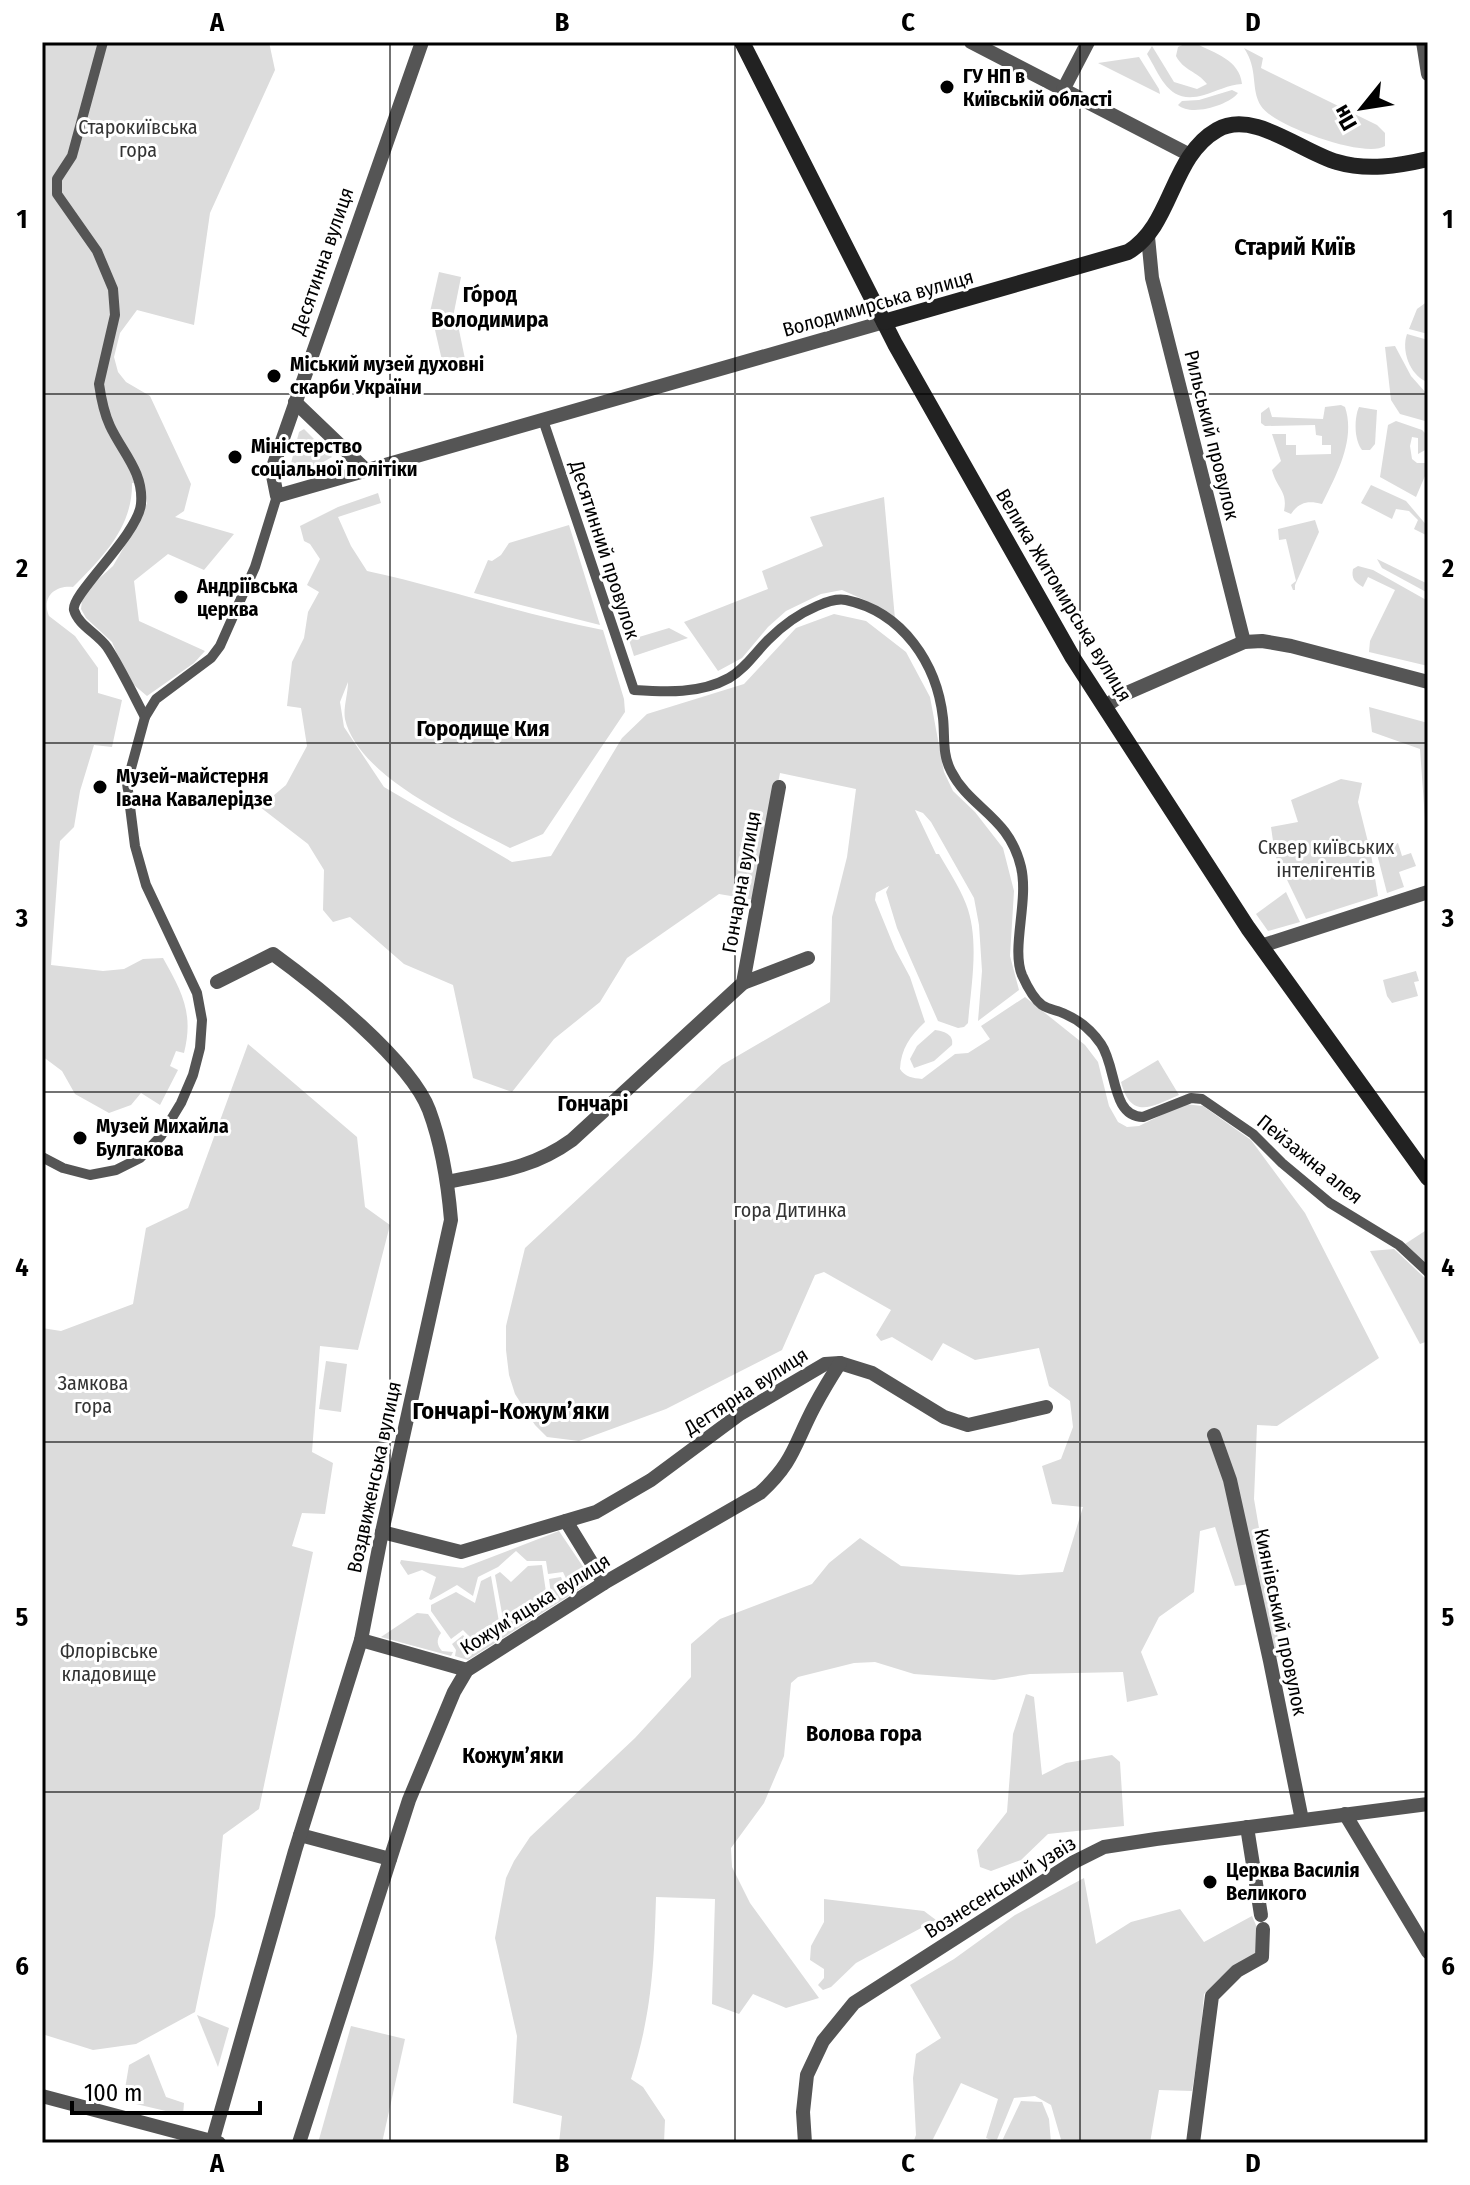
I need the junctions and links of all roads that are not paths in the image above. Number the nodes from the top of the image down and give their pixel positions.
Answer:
1 (103, 42) edge
2 (422, 42) edge
3 (742, 42) edge
4 (971, 42) edge
5 (1088, 42) edge
6 (1423, 42) edge
7 (1428, 74) edge
8 (1063, 90) junction
9 (1190, 155) junction
10 (1428, 159) edge
11 (1148, 237) junction
12 (884, 322) junction
13 (295, 402) junction
14 (543, 420) junction
15 (366, 470) junction
16 (277, 496) junction
17 (1244, 642) junction
18 (1428, 682) edge
19 (634, 690) joint
20 (1106, 706) junction
21 (145, 717) junction
22 (779, 787) dead end
23 (1428, 892) edge
24 (1261, 946) junction
25 (808, 958) dead end
26 (217, 982) joint
27 (743, 983) junction
28 (197, 993) junction
29 (42, 1157) edge
30 (1428, 1178) edge
31 (447, 1182) junction
32 (1428, 1272) edge
33 (840, 1363) junction
34 (1046, 1407) dead end
35 (1214, 1435) dead end
36 (566, 1521) junction
37 (382, 1532) junction
38 (604, 1583) junction
39 (361, 1640) junction
40 (467, 1670) junction
41 (1428, 1804) edge
42 (1345, 1814) junction
43 (1302, 1820) junction
44 (1247, 1827) junction
45 (300, 1835) junction
46 (390, 1859) junction
47 (1428, 1952) edge
48 (42, 2096) edge
49 (215, 2142) edge
50 (299, 2143) edge
51 (805, 2143) edge
52 (1193, 2143) edge

1 - 21 street
2 - 13 street, Десятинна вулиця
3 - 12 main road, Велика Житомирська вулиця
4 - 8 street
5 - 8 street
6 - 7 street
8 - 9 street
9 - 10 main road
9 - 11 main road
11 - 12 main road, Володимирська вулиця
11 - 17 street, Рильський провулок
12 - 14 street, Володимирська вулиця
12 - 20 main road, Велика Житомирська вулиця
13 - 15 street
13 - 16 street, Десятинна вулиця
14 - 15 street, Володимирська вулиця
14 - 19 street, Десятинний провулок
15 - 16 street, Володимирська вулиця
16 - 21 street
17 - 18 street
17 - 20 street
19 - 32 street, Пейзажна алея
20 - 24 main road, Велика Житомирська вулиця
21 - 28 street
22 - 27 street, Гончарна вулиця
23 - 24 street
24 - 30 main road, Велика Житомирська вулиця
25 - 27 street, Гончарна вулиця
26 - 28 street, Воздвиженська вулиця
26 - 31 street, Воздвиженська вулиця
27 - 31 street, Гончарна вулиця
28 - 29 street
31 - 37 street, Воздвиженська вулиця
33 - 34 street, Дегтярна вулиця
33 - 36 street, Дегтярна вулиця
33 - 38 street, Кожумʼяцька вулиця
35 - 43 street, Киянівський провулок
36 - 37 street, Дегтярна вулиця
36 - 38 street
37 - 39 street, Воздвиженська вулиця
38 - 40 street, Кожумʼяцька вулиця
39 - 40 street
39 - 45 street, Воздвиженська вулиця
40 - 46 street, Кожумʼяцька вулиця
41 - 42 street, Вознесенський узвіз
42 - 43 street, Вознесенський узвіз
42 - 47 street
43 - 44 street, Вознесенський узвіз
44 - 51 street, Вознесенський узвіз
44 - 52 street
45 - 46 street
45 - 49 street, Воздвиженська вулиця
46 - 50 street, Кожумʼяцька вулиця
48 - 49 street

